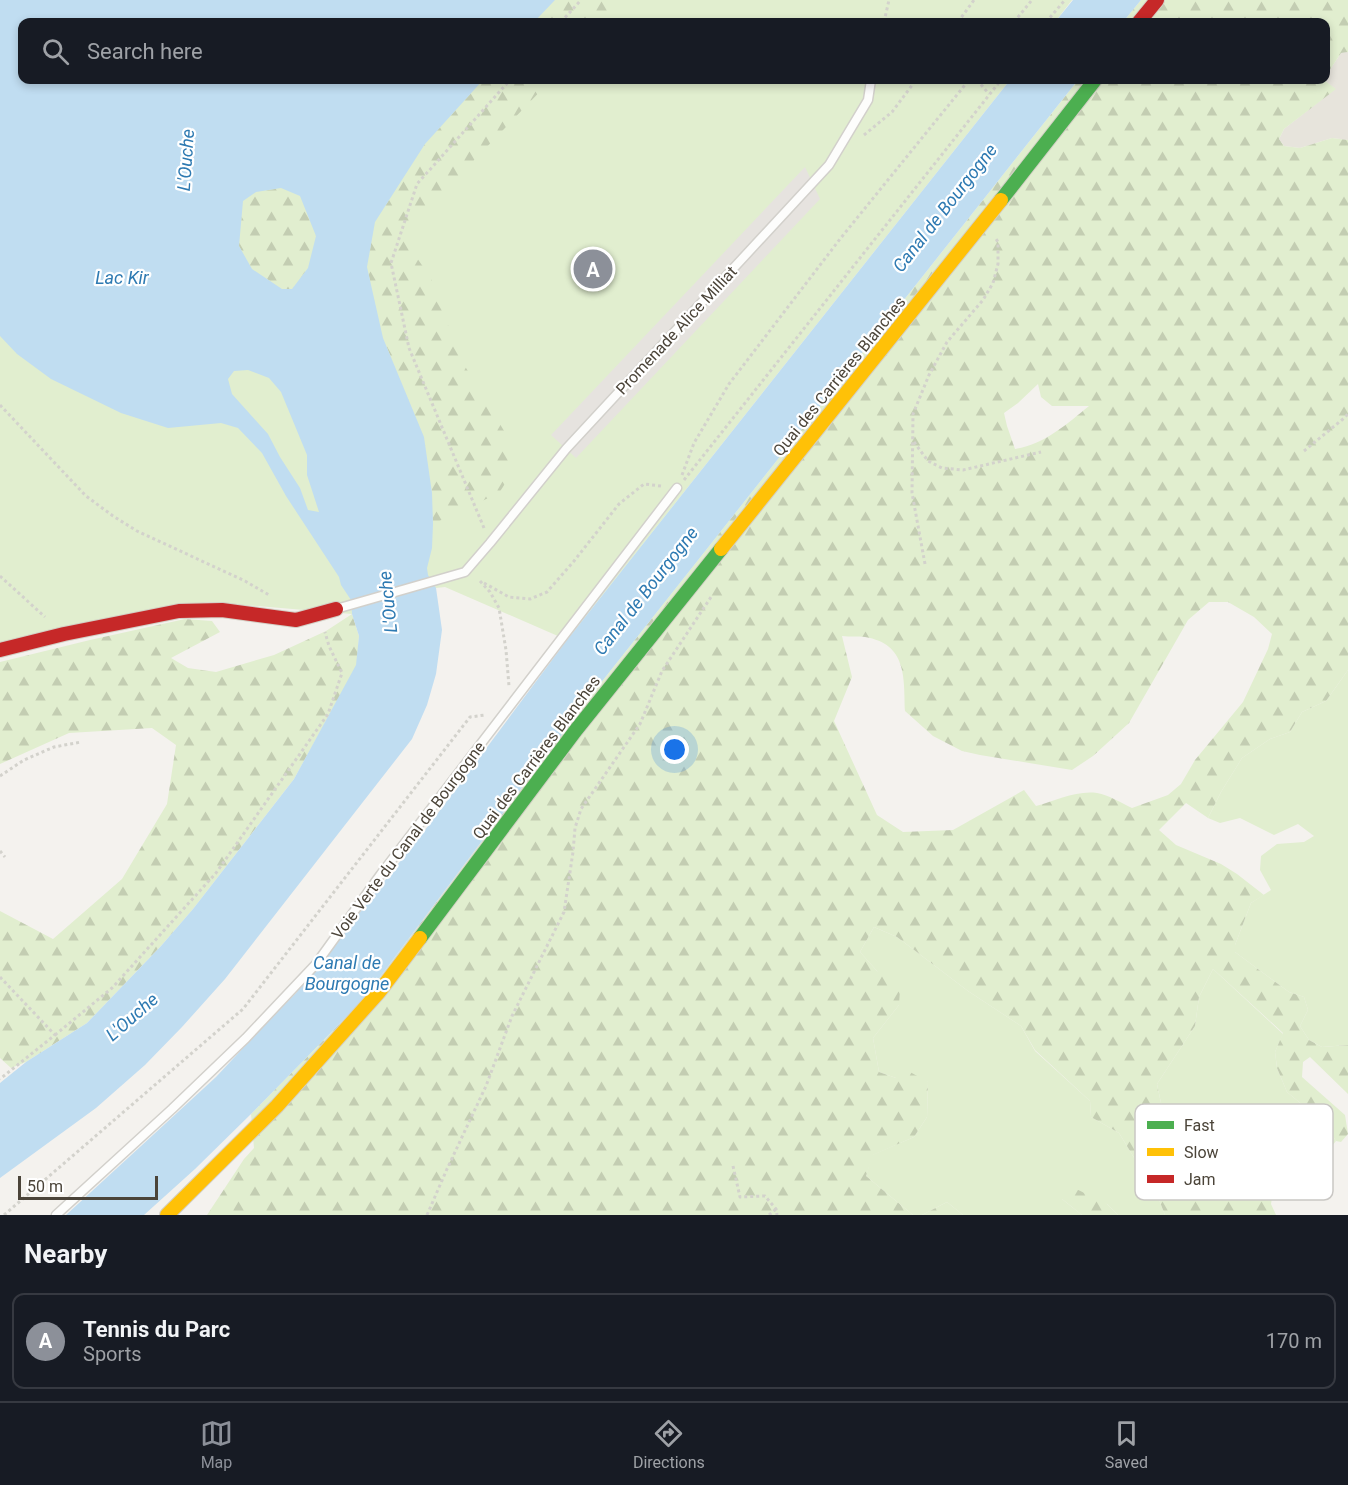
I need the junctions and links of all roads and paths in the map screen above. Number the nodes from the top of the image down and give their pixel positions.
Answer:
1 (581, 0) edge
2 (890, 0) edge
3 (974, 0) edge
4 (1032, 0) edge
5 (1065, 0) edge
6 (1157, 0) edge
7 (565, 18) edge
8 (885, 18) edge
9 (961, 18) edge
10 (1017, 18) edge
11 (1049, 18) edge
12 (1142, 18) edge
13 (506, 84) edge
14 (870, 84) edge
15 (913, 84) edge
16 (966, 84) edge
17 (980, 84) edge
18 (997, 84) edge
19 (1092, 84) edge
20 (989, 94) junction
21 (865, 135) dead end
22 (987, 218) junction
23 (0, 405) edge
24 (1348, 414) edge
25 (913, 440) junction
26 (1304, 451) dead end
27 (1041, 452) dead end
28 (677, 488) junction
29 (490, 543) junction
30 (925, 564) dead end
31 (465, 572) junction
32 (0, 576) edge
33 (480, 581) junction
34 (716, 590) dead end
35 (273, 598) dead end
36 (336, 609) joint
37 (320, 613) junction
38 (64, 634) junction
39 (0, 650) edge
40 (505, 712) junction
41 (81, 742) dead end
42 (0, 776) edge
43 (0, 851) edge
44 (5, 857) dead end
45 (0, 977) edge
46 (55, 1035) junction
47 (0, 1079) edge
48 (733, 1166) dead end
49 (776, 1209) junction
50 (4, 1215) edge
51 (56, 1215) edge
52 (167, 1215) edge
53 (427, 1215) edge
54 (770, 1215) edge
55 (777, 1215) edge

1 - 7 path
2 - 8 path
3 - 9 path
4 - 10 path
5 - 11 path
6 - 12 street
13 - 29 path
14 - 29 lane, Promenade Alice Milliat
15 - 21 path
16 - 28 path
17 - 20 path
18 - 20 path
19 - 22 street, Quai des Carrières Blanches
20 - 28 path
22 - 25 path
22 - 52 street, Quai des Carrières Blanches
23 - 35 path
24 - 26 path
25 - 27 path
25 - 30 path
28 - 33 path
28 - 40 lane, Voie Verte du Canal de Bourgogne
29 - 31 lane, Promenade Alice Milliat
31 - 33 path
31 - 36 lane
32 - 38 path
33 - 40 path
34 - 53 path
36 - 37 street
37 - 38 street
37 - 46 path
38 - 39 street
40 - 50 path
40 - 51 lane, Voie Verte du Canal de Bourgogne
41 - 42 path
43 - 44 path
45 - 46 path
46 - 47 path
48 - 49 path
49 - 54 path
49 - 55 path

